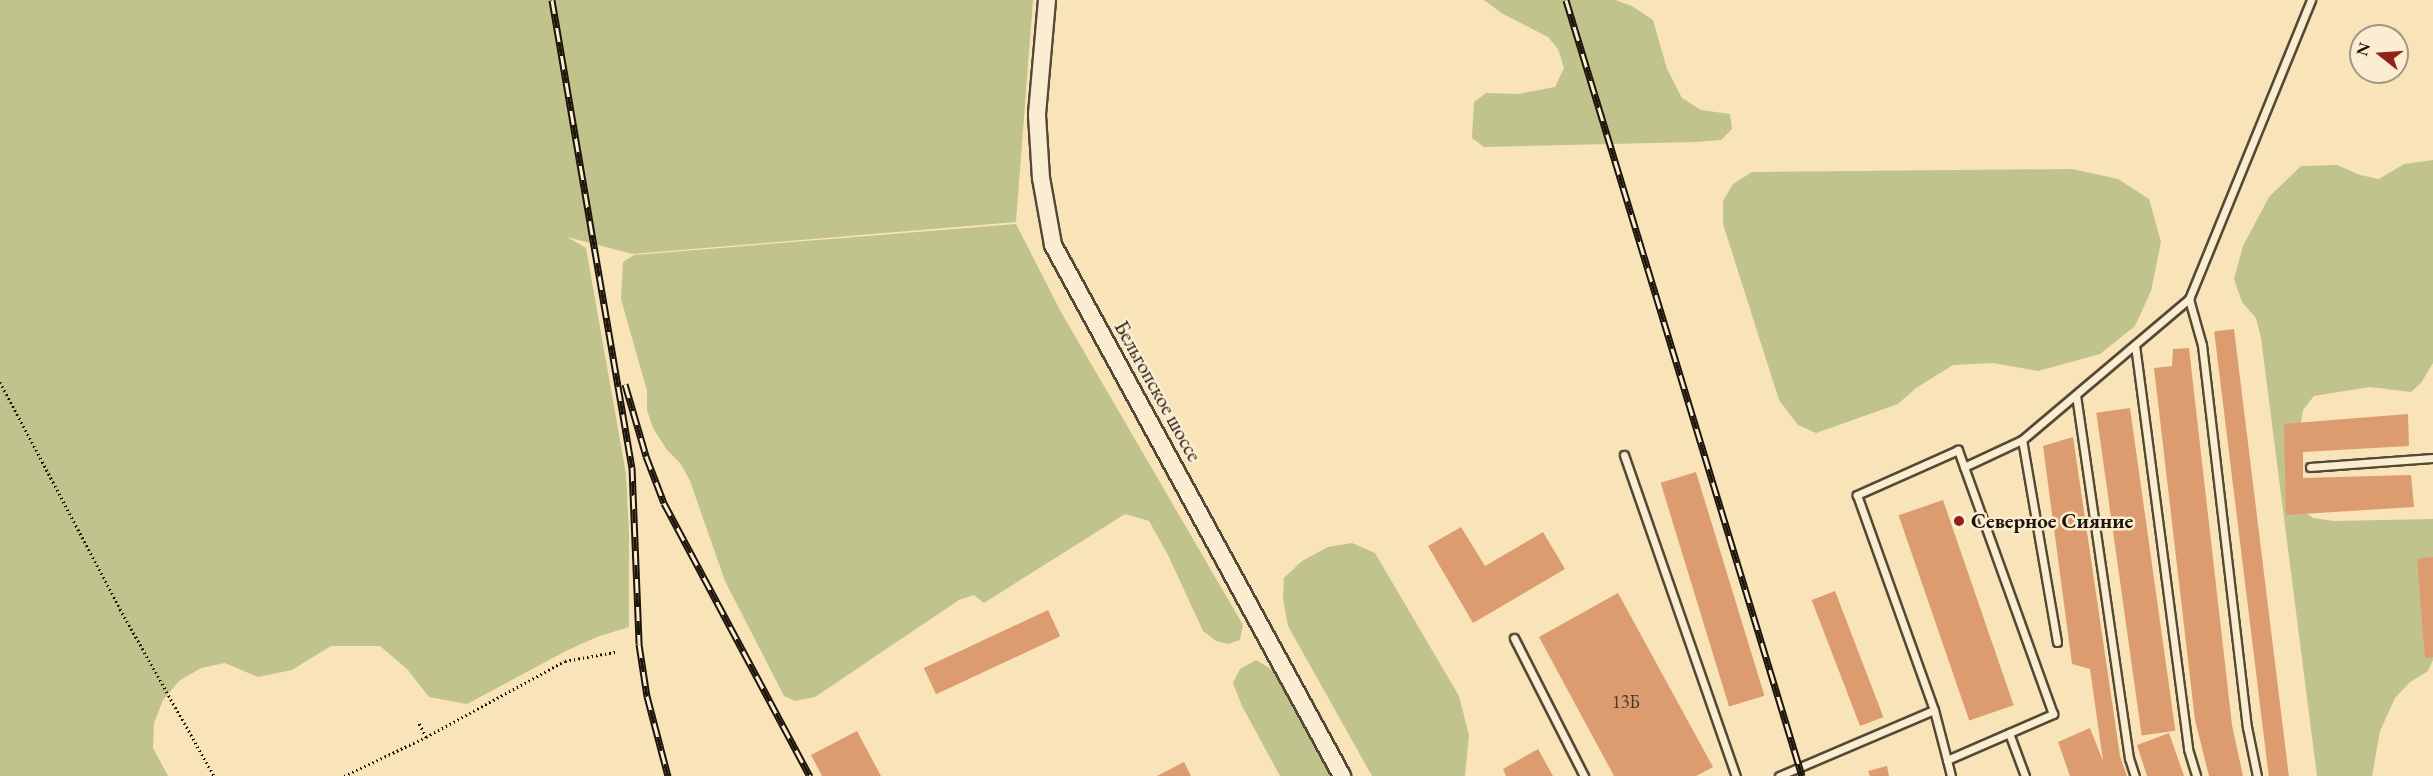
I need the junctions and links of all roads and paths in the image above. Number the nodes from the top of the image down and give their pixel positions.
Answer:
1 (1047, 0) edge
2 (2311, 0) edge
3 (2189, 299) junction
4 (2135, 345) junction
5 (0, 382) edge
6 (2076, 395) junction
7 (2022, 440) junction
8 (1624, 455) dead end
9 (2433, 458) edge
10 (1964, 467) junction
11 (2310, 467) dead end
12 (1514, 639) dead end
13 (2057, 642) dead end
14 (615, 652) dead end
15 (1934, 710) junction
16 (418, 721) dead end
17 (2009, 733) junction
18 (426, 737) junction
19 (1947, 760) junction
20 (214, 776) edge
21 (344, 776) edge
22 (1342, 776) edge
23 (1584, 776) edge
24 (1736, 776) edge
25 (1779, 776) edge
26 (1951, 776) edge
27 (2025, 776) edge
28 (2135, 776) edge
29 (2196, 776) edge
30 (2257, 776) edge

1 - 22 street, Бельгопское шоссе
2 - 3 lane
3 - 4 lane
3 - 30 lane
4 - 6 lane
4 - 29 lane
5 - 20 path
6 - 7 lane
6 - 28 lane
7 - 10 lane
7 - 13 lane
8 - 24 lane
9 - 11 lane
10 - 15 lane
10 - 17 lane
12 - 23 lane
14 - 18 path
15 - 19 lane
15 - 25 lane
16 - 18 path
17 - 19 lane
17 - 27 lane
18 - 21 path
19 - 26 lane

